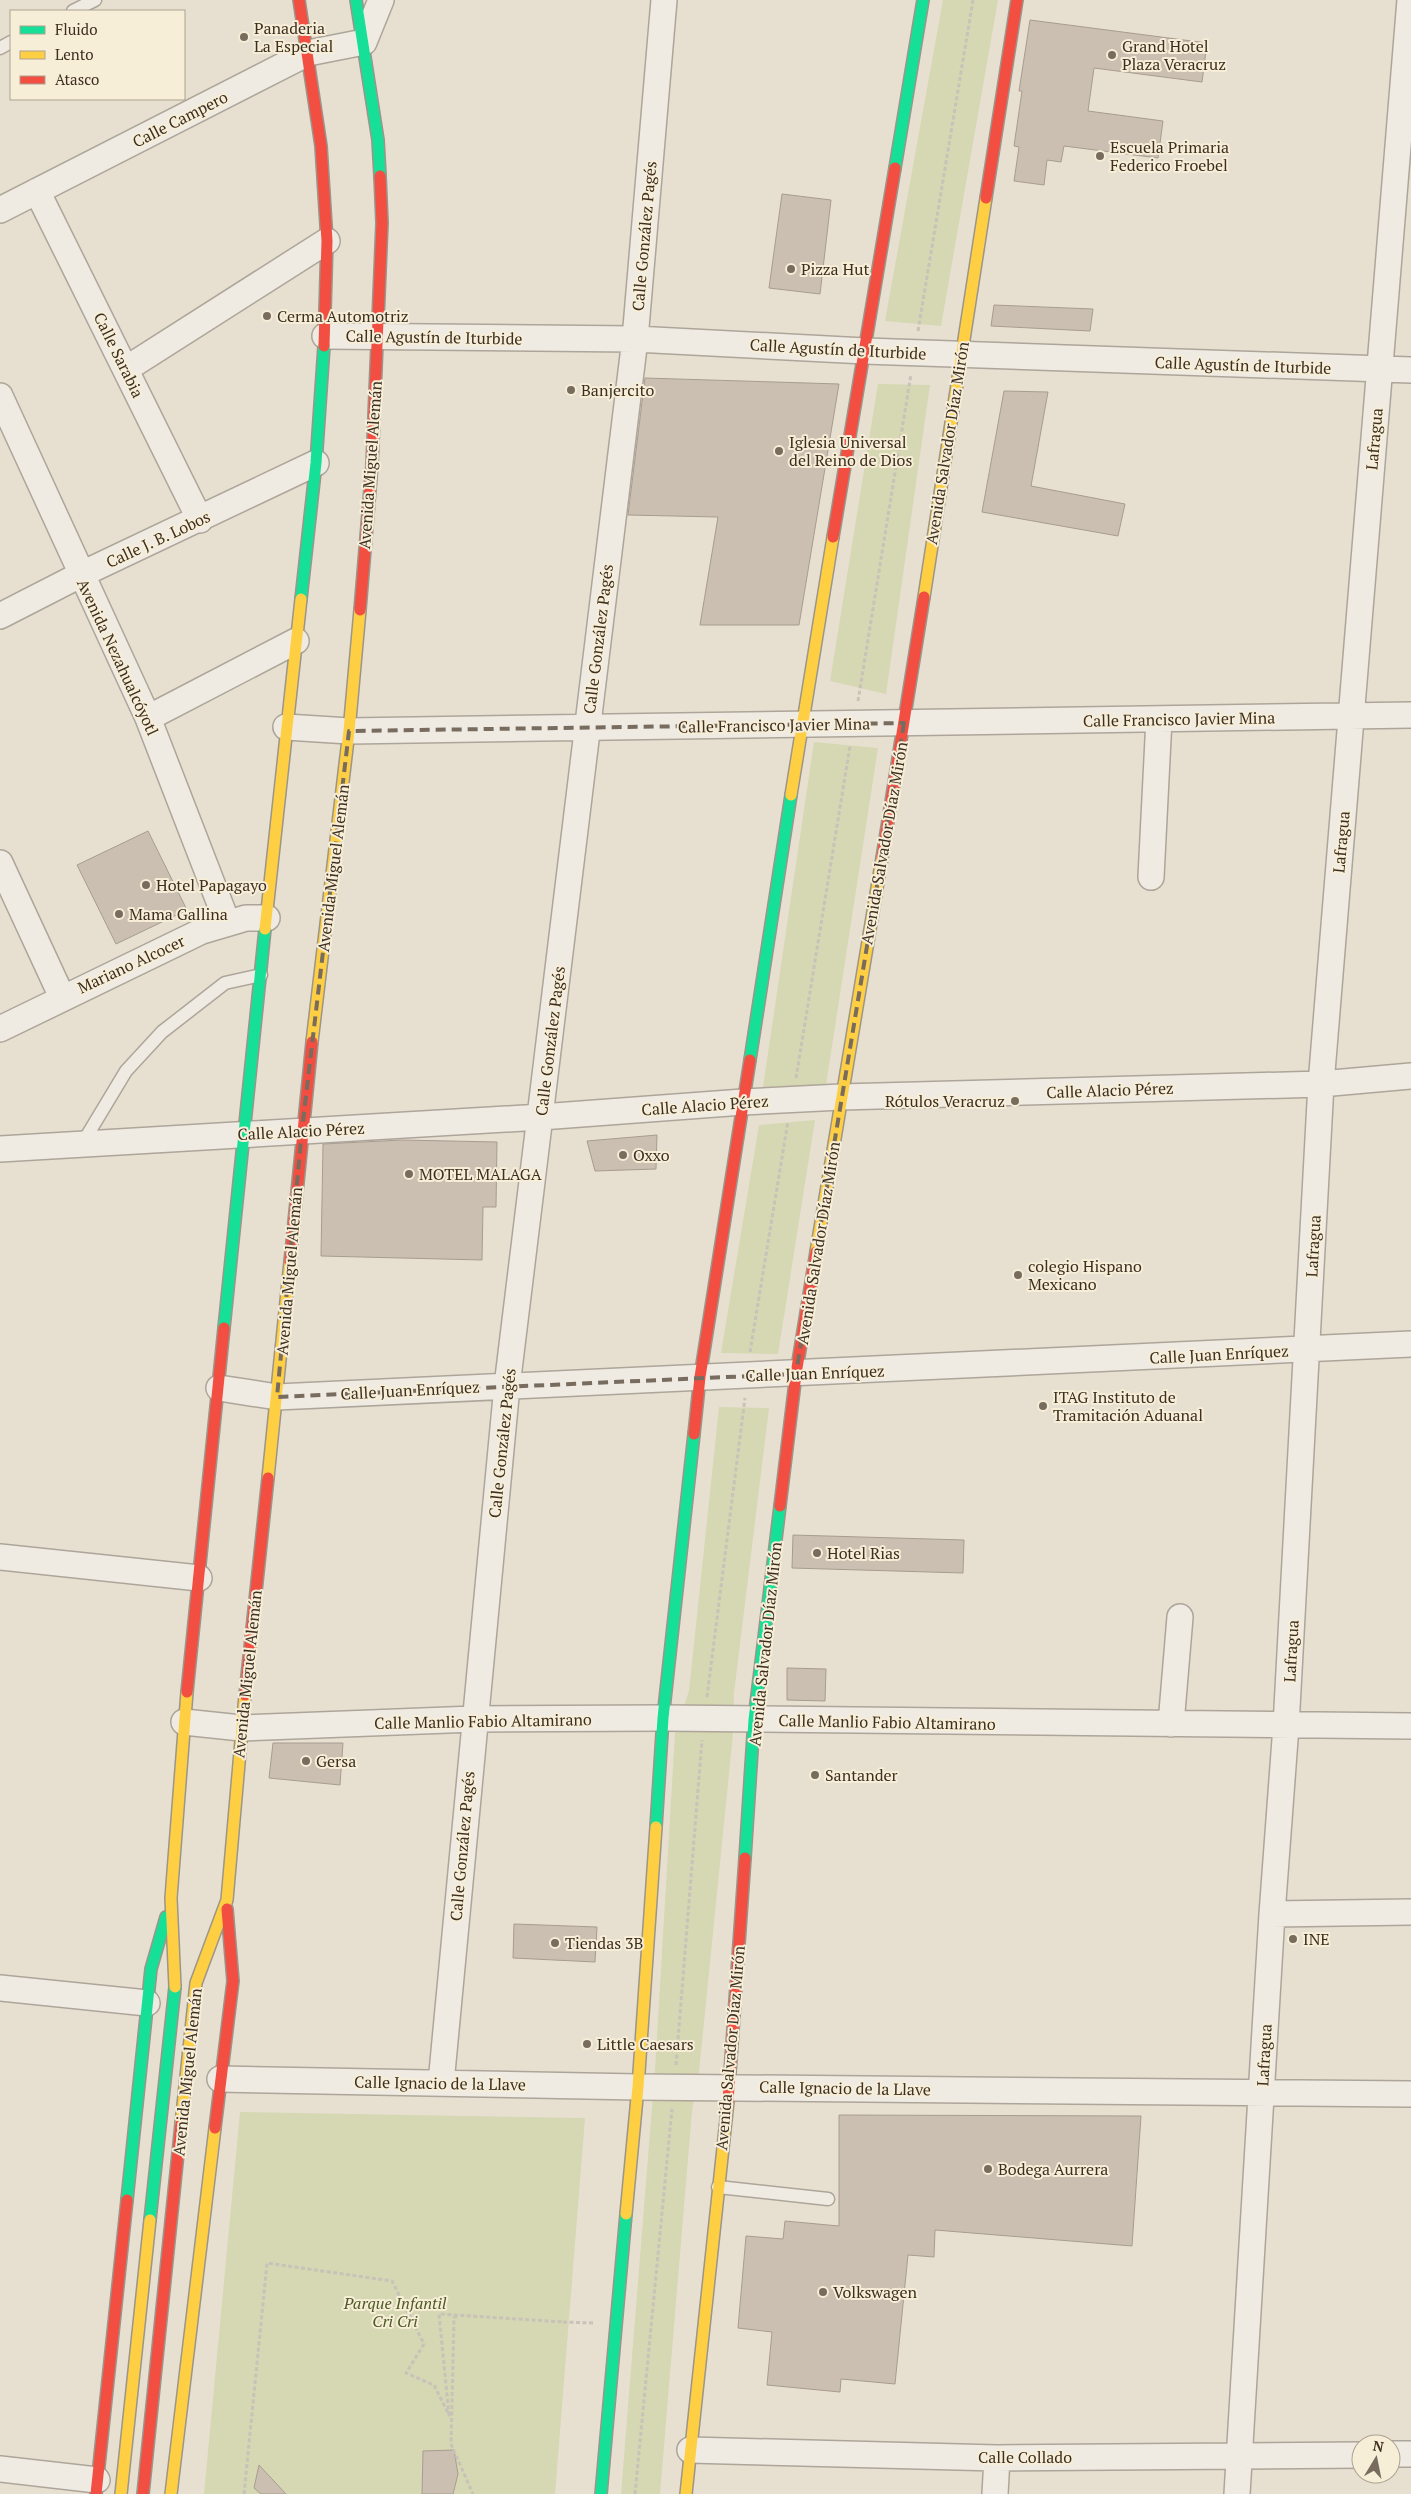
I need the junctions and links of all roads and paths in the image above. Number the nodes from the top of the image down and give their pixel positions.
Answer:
1 (95, 0) edge
2 (299, 0) edge
3 (356, 0) edge
4 (381, 0) edge
5 (664, 0) edge
6 (923, 0) edge
7 (973, 0) edge
8 (1017, 0) edge
9 (1410, 0) edge
10 (74, 10) edge
11 (364, 42) junction
12 (308, 53) junction
13 (37, 192) junction
14 (0, 210) edge
15 (327, 241) junction
16 (325, 336) junction
17 (378, 337) junction
18 (635, 339) junction
19 (866, 351) junction
20 (915, 353) junction
21 (960, 355) junction
22 (126, 368) junction
23 (1380, 370) junction
24 (1411, 370) edge
25 (0, 396) edge
26 (316, 463) junction
27 (200, 520) junction
28 (80, 575) junction
29 (0, 616) edge
30 (296, 641) junction
31 (1411, 715) edge
32 (1352, 716) junction
33 (148, 718) junction
34 (1159, 719) junction
35 (904, 723) junction
36 (854, 724) junction
37 (802, 725) junction
38 (286, 727) junction
39 (587, 728) junction
40 (348, 731) junction
41 (0, 863) edge
42 (1151, 877) dead end
43 (267, 918) junction
44 (226, 922) junction
45 (261, 976) junction
46 (62, 997) junction
47 (0, 1029) edge
48 (1411, 1076) edge
49 (1321, 1084) junction
50 (841, 1097) junction
51 (792, 1099) junction
52 (743, 1102) junction
53 (541, 1117) junction
54 (302, 1130) junction
55 (246, 1134) junction
56 (82, 1144) junction
57 (0, 1149) edge
58 (1411, 1344) edge
59 (1308, 1350) junction
60 (796, 1374) junction
61 (747, 1376) junction
62 (700, 1377) junction
63 (507, 1386) junction
64 (219, 1388) junction
65 (277, 1397) junction
66 (0, 1557) edge
67 (199, 1578) junction
68 (1180, 1617) dead end
69 (663, 1718) junction
70 (474, 1719) junction
71 (704, 1719) junction
72 (754, 1720) junction
73 (184, 1722) junction
74 (1171, 1724) junction
75 (1286, 1726) junction
76 (1411, 1726) edge
77 (240, 1728) junction
78 (171, 1898) junction
79 (227, 1900) junction
80 (1411, 1912) edge
81 (1272, 1914) junction
82 (0, 1988) edge
83 (147, 2003) junction
84 (220, 2079) junction
85 (441, 2082) junction
86 (674, 2086) junction
87 (638, 2087) junction
88 (729, 2087) junction
89 (1262, 2094) junction
90 (1411, 2094) edge
91 (718, 2187) junction
92 (828, 2200) dead end
93 (564, 2322) junction
94 (615, 2324) junction
95 (690, 2450) junction
96 (1351, 2454) edge
97 (1240, 2457) junction
98 (997, 2458) junction
99 (0, 2469) edge
100 (97, 2487) edge
101 (121, 2494) edge
102 (143, 2494) edge
103 (170, 2494) edge
104 (244, 2494) edge
105 (473, 2494) edge
106 (600, 2494) edge
107 (635, 2494) edge
108 (686, 2494) edge
109 (995, 2494) edge
110 (1237, 2494) edge

1 - 10 lane
2 - 12 main road, Avenida Miguel Alemán
3 - 11 main road, Avenida Miguel Alemán
4 - 11 street
5 - 18 street, Calle González Pagés
6 - 19 main road
7 - 20 path
8 - 21 main road, Avenida Salvador Díaz Mirón
9 - 23 street, Lafragua
11 - 12 street, Calle Campero
11 - 17 main road, Avenida Miguel Alemán
12 - 13 street, Calle Campero
12 - 15 main road, Avenida Miguel Alemán
13 - 14 street, Calle Campero
13 - 22 street, Calle Sarabia
15 - 16 main road, Avenida Miguel Alemán
15 - 22 street
16 - 17 street, Calle Agustín de Iturbide
16 - 26 main road, Avenida Miguel Alemán
17 - 18 street, Calle Agustín de Iturbide
17 - 40 main road, Avenida Miguel Alemán
18 - 19 street, Calle Agustín de Iturbide
18 - 39 street, Calle González Pagés
19 - 20 street, Calle Agustín de Iturbide
19 - 37 main road
20 - 21 street, Calle Agustín de Iturbide
20 - 36 path
21 - 23 street, Calle Agustín de Iturbide
21 - 35 main road, Avenida Salvador Díaz Mirón
22 - 27 street, Calle Sarabia
23 - 24 street, Calle Agustín de Iturbide
23 - 32 street, Lafragua
25 - 28 street, Avenida Nezahualcóyotl
26 - 27 street, Calle J. B. Lobos
26 - 30 main road, Avenida Miguel Alemán
27 - 28 street, Calle J. B. Lobos
28 - 29 street, Calle J. B. Lobos
28 - 33 street, Avenida Nezahualcóyotl
30 - 33 street
30 - 38 main road, Avenida Miguel Alemán
31 - 32 street, Calle Francisco Javier Mina
32 - 34 street, Calle Francisco Javier Mina
32 - 49 street, Lafragua
33 - 44 street, Avenida Nezahualcóyotl
34 - 35 street, Calle Francisco Javier Mina
34 - 42 street
35 - 36 street, Calle Francisco Javier Mina
35 - 50 main road, Avenida Salvador Díaz Mirón
36 - 37 street, Calle Francisco Javier Mina
36 - 51 path
37 - 39 street, Calle Francisco Javier Mina
37 - 52 main road
38 - 40 street, Calle Francisco Javier Mina
38 - 43 main road, Avenida Miguel Alemán
39 - 40 street, Calle Francisco Javier Mina
39 - 53 street, Calle González Pagés
40 - 54 main road, Avenida Miguel Alemán
41 - 46 street
43 - 44 street, Mariano Alcocer
43 - 45 main road, Avenida Miguel Alemán
44 - 46 street, Mariano Alcocer
45 - 55 main road, Avenida Miguel Alemán
45 - 56 lane
46 - 47 street, Mariano Alcocer
48 - 49 street, Calle Alacio Pérez
49 - 50 street, Calle Alacio Pérez
49 - 59 street, Lafragua
50 - 51 street, Calle Alacio Pérez
50 - 60 main road, Avenida Salvador Díaz Mirón
51 - 52 street, Calle Alacio Pérez
51 - 61 path
52 - 53 street, Calle Alacio Pérez
52 - 62 main road
53 - 54 street, Calle Alacio Pérez
53 - 63 street, Calle González Pagés
54 - 55 street, Calle Alacio Pérez
54 - 65 main road, Avenida Miguel Alemán
55 - 56 street, Calle Alacio Pérez
55 - 64 main road, Avenida Miguel Alemán
56 - 57 street, Calle Alacio Pérez
58 - 59 street, Calle Juan Enríquez
59 - 60 street, Calle Juan Enríquez
59 - 75 street, Lafragua
60 - 61 street, Calle Juan Enríquez
60 - 72 main road, Avenida Salvador Díaz Mirón
61 - 62 street, Calle Juan Enríquez
61 - 71 path
62 - 63 street, Calle Juan Enríquez
62 - 69 main road
63 - 65 street, Calle Juan Enríquez
63 - 70 street, Calle González Pagés
64 - 65 street, Calle Juan Enríquez
64 - 67 main road, Avenida Miguel Alemán
65 - 77 main road, Avenida Miguel Alemán
66 - 67 street
67 - 73 main road, Avenida Miguel Alemán
68 - 74 street
69 - 70 street, Calle Manlio Fabio Altamirano
69 - 71 street, Calle Manlio Fabio Altamirano
69 - 87 main road
70 - 77 street, Calle Manlio Fabio Altamirano
70 - 85 street, Calle González Pagés
71 - 72 street, Calle Manlio Fabio Altamirano
71 - 86 path
72 - 74 street, Calle Manlio Fabio Altamirano
72 - 88 main road, Avenida Salvador Díaz Mirón
73 - 77 street, Calle Manlio Fabio Altamirano
73 - 78 main road, Avenida Miguel Alemán
74 - 75 street, Calle Manlio Fabio Altamirano
75 - 76 street, Calle Manlio Fabio Altamirano
75 - 81 street, Lafragua
77 - 79 main road, Avenida Miguel Alemán
78 - 83 main road
78 - 101 main road, Avenida Miguel Alemán
79 - 84 main road
79 - 102 main road, Avenida Miguel Alemán
80 - 81 street
81 - 89 street, Lafragua
82 - 83 street
83 - 100 main road
84 - 85 street, Calle Ignacio de la Llave
84 - 103 main road
85 - 87 street, Calle Ignacio de la Llave
86 - 87 street, Calle Ignacio de la Llave
86 - 88 street, Calle Ignacio de la Llave
86 - 107 path
87 - 94 main road
88 - 89 street, Calle Ignacio de la Llave
88 - 91 main road, Avenida Salvador Díaz Mirón
89 - 90 street, Calle Ignacio de la Llave
89 - 97 street, Lafragua
91 - 92 lane
91 - 95 main road, Avenida Salvador Díaz Mirón
93 - 94 path
93 - 104 path
93 - 105 path
94 - 106 main road
95 - 98 street, Calle Collado
95 - 108 main road, Avenida Salvador Díaz Mirón
96 - 97 street, Calle Collado
97 - 98 street, Calle Collado
97 - 110 street, Lafragua
98 - 109 street
99 - 100 street

